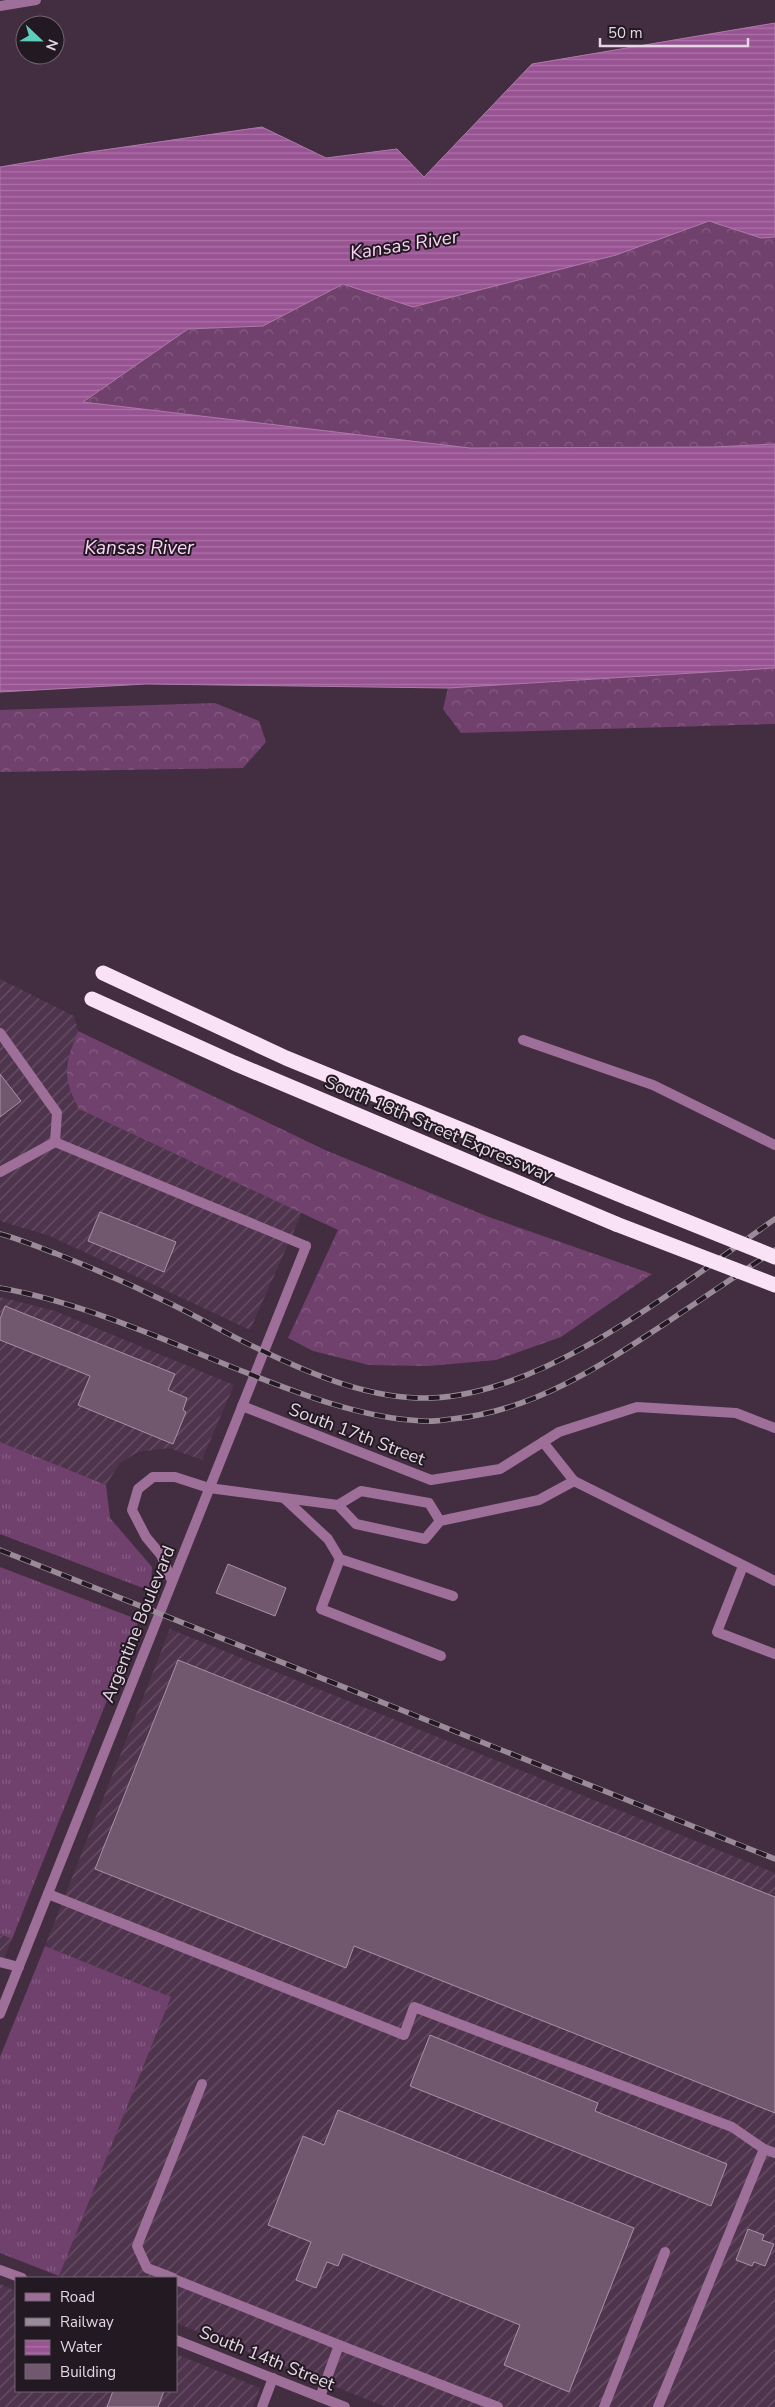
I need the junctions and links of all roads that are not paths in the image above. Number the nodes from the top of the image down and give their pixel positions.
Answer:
1 (36, 0) edge
2 (0, 6) edge
3 (103, 973) dead end
4 (92, 999) dead end
5 (0, 1033) edge
6 (523, 1040) dead end
7 (55, 1142) junction
8 (775, 1145) edge
9 (0, 1172) edge
10 (775, 1257) edge
11 (775, 1285) edge
12 (242, 1406) junction
13 (775, 1428) edge
14 (542, 1442) junction
15 (574, 1482) junction
16 (209, 1488) junction
17 (284, 1498) junction
18 (338, 1506) junction
19 (440, 1521) junction
20 (340, 1559) junction
21 (743, 1566) junction
22 (172, 1581) junction
23 (775, 1581) edge
24 (453, 1596) dead end
25 (775, 1654) edge
26 (441, 1656) dead end
27 (48, 1894) junction
28 (0, 1962) edge
29 (19, 1967) junction
30 (0, 2014) edge
31 (202, 2084) dead end
32 (764, 2149) junction
33 (775, 2153) edge
34 (666, 2252) dead end
35 (0, 2270) edge
36 (19, 2277) edge
37 (170, 2277) edge
38 (178, 2281) edge
39 (178, 2341) edge
40 (339, 2345) junction
41 (273, 2378) junction
42 (320, 2397) junction
43 (262, 2407) edge
44 (345, 2407) edge
45 (498, 2407) edge
46 (604, 2407) edge
47 (658, 2407) edge

1 - 2 street
3 - 10 highway, South 18th Street Expressway, bridge
4 - 11 highway, South 18th Street Expressway, bridge
5 - 7 street
6 - 8 street
7 - 9 street
7 - 12 street, Argentine Boulevard
12 - 14 street, South 17th Street
12 - 16 street, Argentine Boulevard
13 - 14 street, South 17th Street
14 - 15 street
15 - 19 street
15 - 21 street
16 - 17 street
16 - 22 street, Argentine Boulevard
16 - 22 street
17 - 18 street
17 - 20 street
18 - 19 street
18 - 19 street
20 - 24 street
20 - 26 street
21 - 23 street
21 - 25 street
22 - 27 street, Argentine Boulevard
27 - 29 street, Argentine Boulevard
27 - 32 street
28 - 29 street
29 - 30 street, Argentine Boulevard
31 - 37 street
32 - 33 street
32 - 47 street
34 - 46 street
35 - 36 street
38 - 40 street
39 - 41 street, South 14th Street
40 - 42 street
40 - 45 street
41 - 42 street, South 14th Street
41 - 43 street
42 - 44 street, South 14th Street

